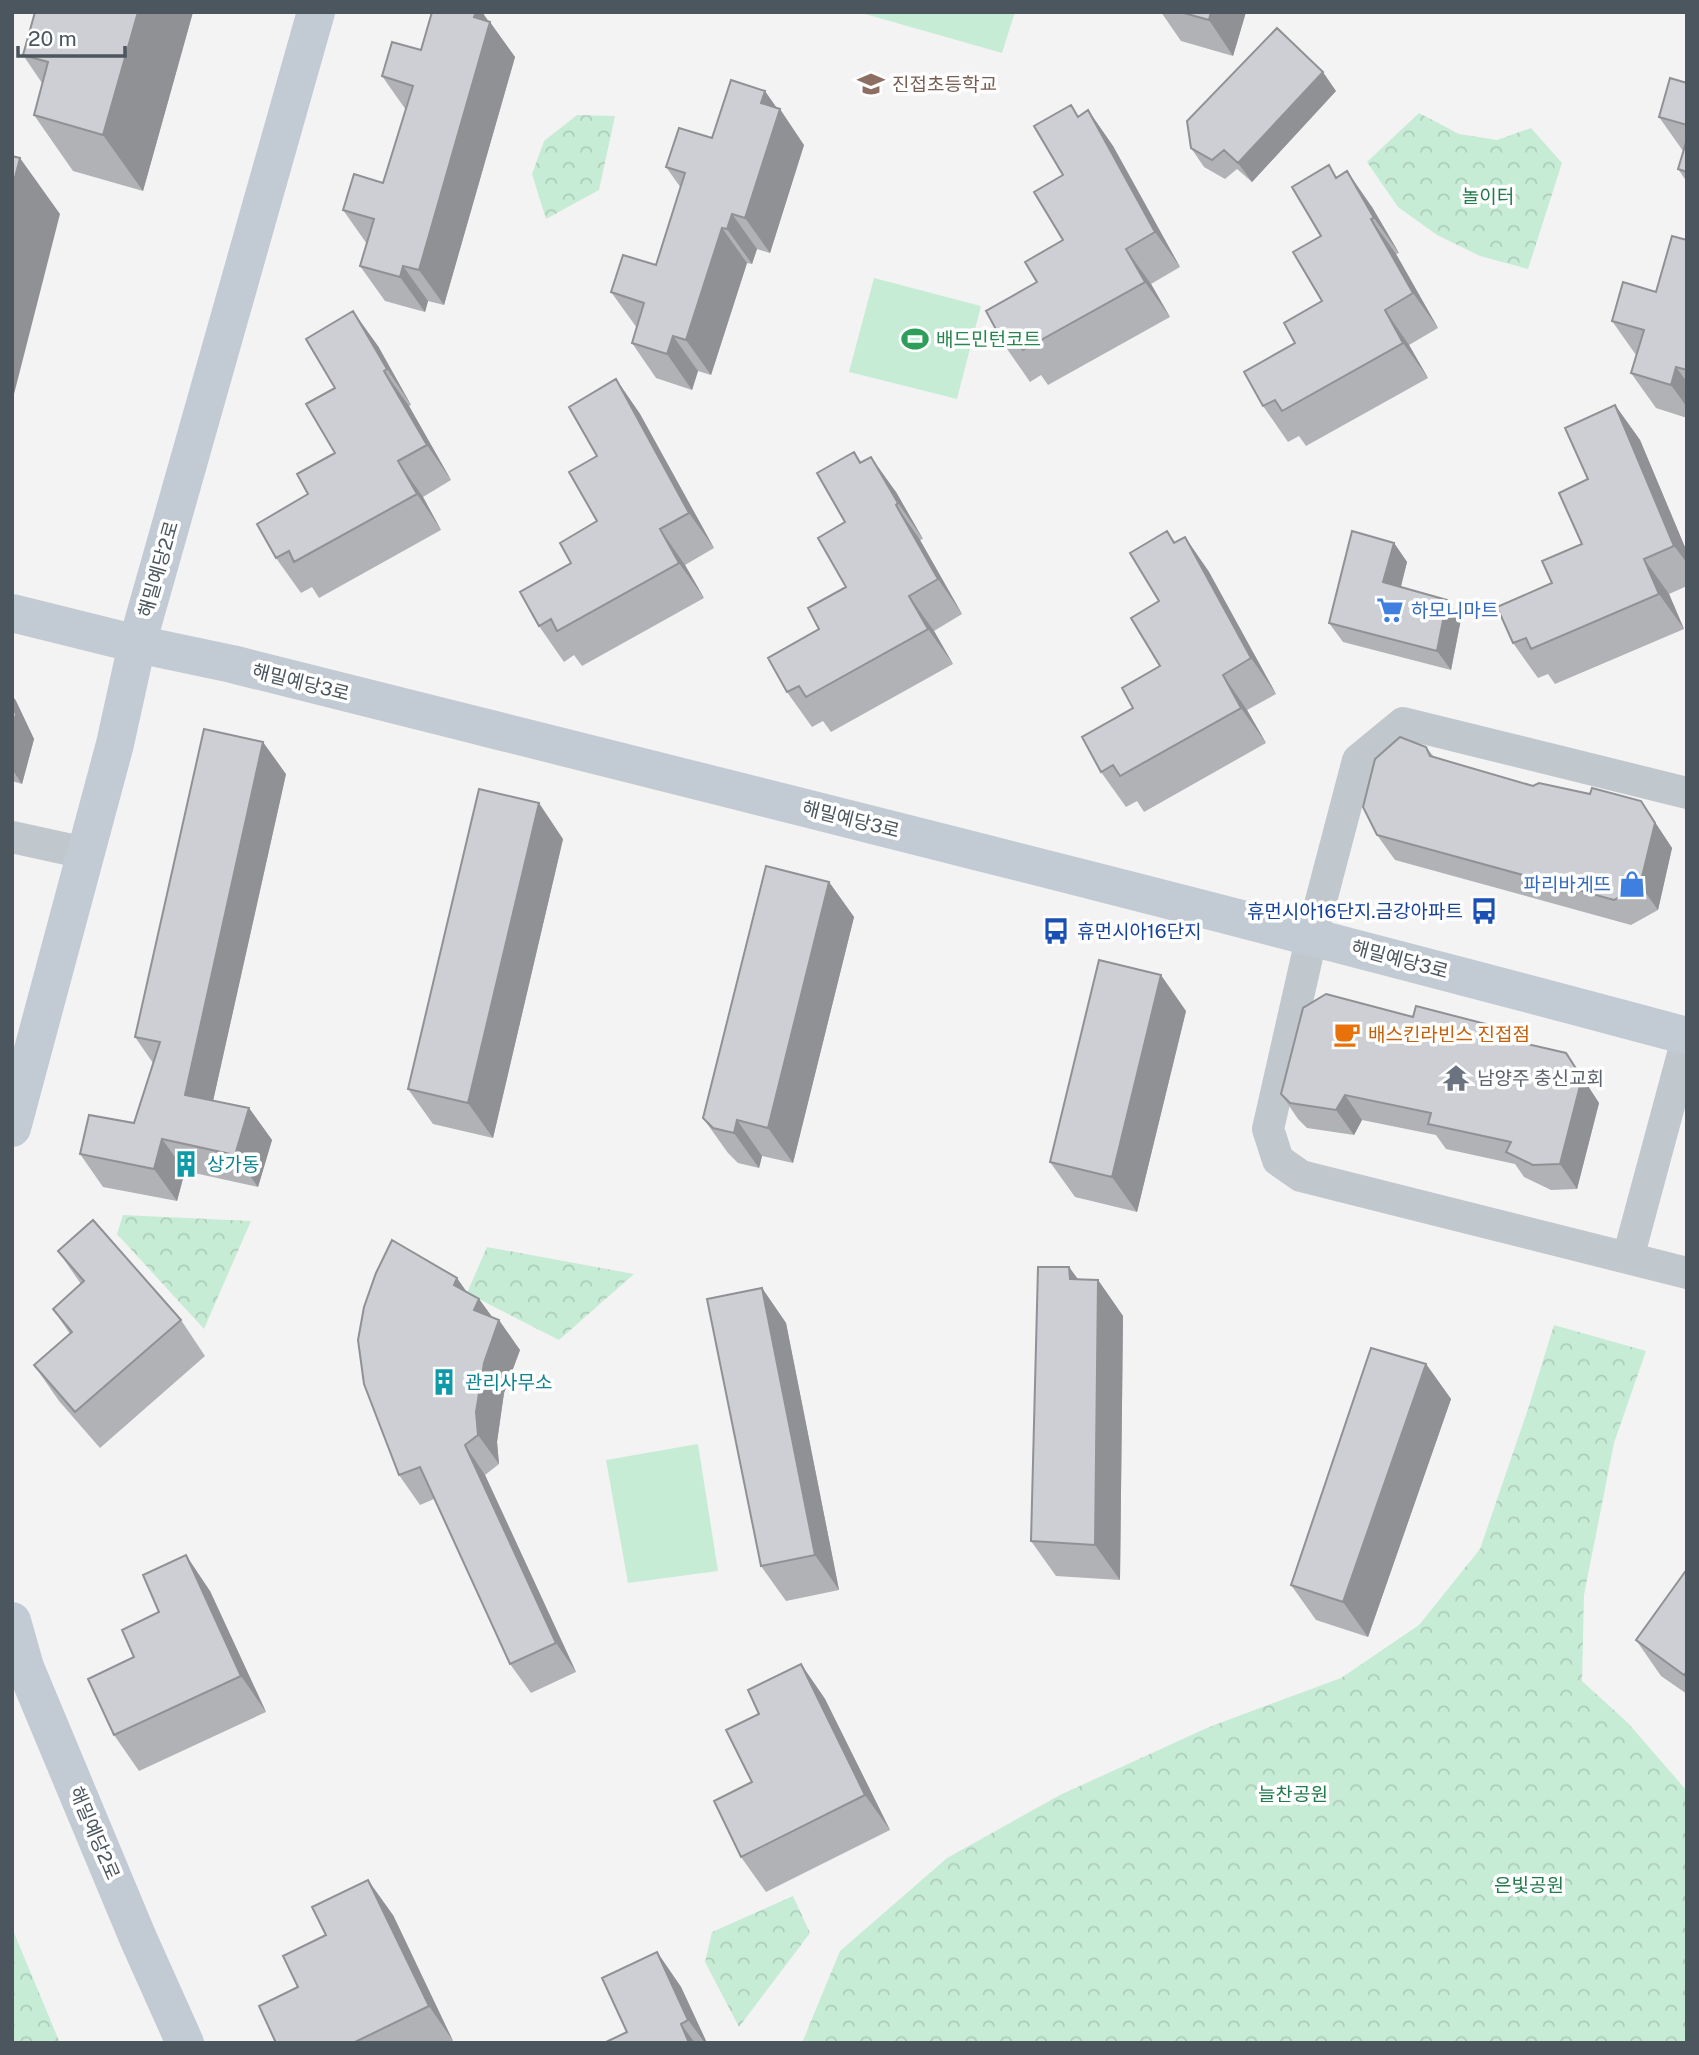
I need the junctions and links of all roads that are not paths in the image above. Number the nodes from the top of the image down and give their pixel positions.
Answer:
1 (316, 12) edge
2 (12, 613) edge
3 (137, 644) junction
4 (1687, 793) edge
5 (12, 837) edge
6 (85, 853) junction
7 (1312, 936) junction
8 (1687, 1037) edge
9 (12, 1128) edge
10 (1628, 1258) junction
11 (1687, 1273) edge
12 (12, 1621) edge
13 (185, 2043) edge

1 - 3 street, 해밀예당2로
2 - 3 street, 해밀예당3로
3 - 6 street, 해밀예당2로
3 - 7 street, 해밀예당3로
4 - 7 street
5 - 6 street
6 - 9 street, 해밀예당2로
7 - 8 street, 해밀예당3로
7 - 10 street
8 - 10 street
10 - 11 street
12 - 13 street, 해밀예당2로

